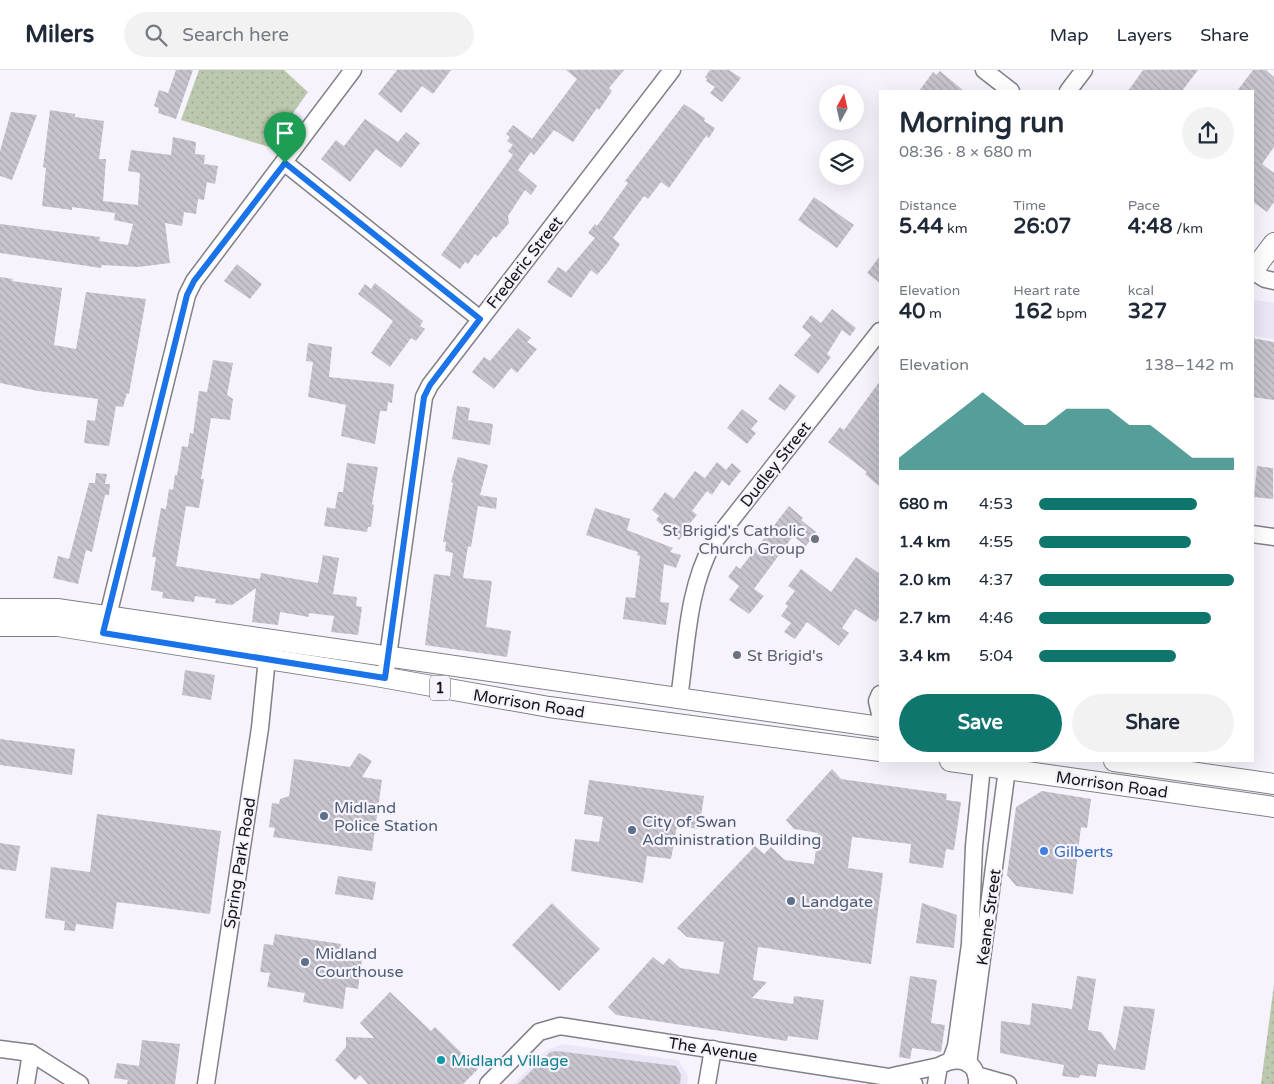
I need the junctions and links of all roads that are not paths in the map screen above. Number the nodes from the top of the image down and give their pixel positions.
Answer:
1 (353, 70) edge
2 (672, 70) edge
3 (984, 70) edge
4 (1084, 70) edge
5 (1010, 90) edge
6 (1069, 90) edge
7 (285, 163) junction
8 (1274, 244) edge
9 (1254, 270) edge
10 (1254, 272) edge
11 (1274, 280) edge
12 (480, 319) junction
13 (879, 332) edge
14 (1254, 534) edge
15 (1274, 537) edge
16 (0, 609) edge
17 (106, 625) junction
18 (0, 626) edge
19 (268, 650) junction
20 (388, 656) junction
21 (385, 678) junction
22 (879, 696) edge
23 (679, 698) junction
24 (879, 710) edge
25 (879, 727) edge
26 (879, 751) edge
27 (961, 762) edge
28 (1121, 762) edge
29 (983, 764) edge
30 (1008, 765) edge
31 (1274, 784) edge
32 (1274, 807) edge
33 (713, 1048) junction
34 (0, 1049) edge
35 (31, 1053) junction
36 (945, 1063) junction
37 (973, 1074) edge
38 (888, 1077) junction
39 (26, 1084) edge
40 (80, 1084) edge
41 (206, 1084) edge
42 (488, 1084) edge
43 (707, 1084) edge
44 (914, 1084) edge
45 (936, 1084) edge
46 (1008, 1084) edge

1 - 7 street
2 - 12 street, Frederic Street
3 - 5 street
4 - 6 street
7 - 12 street
7 - 17 street
8 - 9 main road
10 - 11 street
12 - 20 street, Frederic Street
13 - 23 street, Dudley Street
14 - 15 street
16 - 17 main road, Morrison Road / 1
17 - 18 main road, Morrison Road / 1
17 - 19 main road, Morrison Road / 1
19 - 20 main road, Morrison Road / 1
19 - 21 main road, Morrison Road / 1
19 - 41 street, Spring Park Road
20 - 21 street, Frederic Street
20 - 23 main road, Morrison Road / 1
21 - 26 main road, Morrison Road / 1
22 - 24 street
23 - 25 main road, Morrison Road / 1
27 - 29 main road, Morrison Road
28 - 31 main road, Morrison Road
29 - 30 main road, Morrison Road
29 - 36 street, Keane Street
30 - 32 main road, Morrison Road
30 - 37 street, Keane Street
33 - 38 street, The Avenue
33 - 42 street, The Avenue
33 - 43 street
34 - 35 street
35 - 39 street
35 - 40 street
36 - 37 street
36 - 38 street, The Avenue
36 - 45 street, Keane Street
37 - 46 street
38 - 44 street, The Avenue

